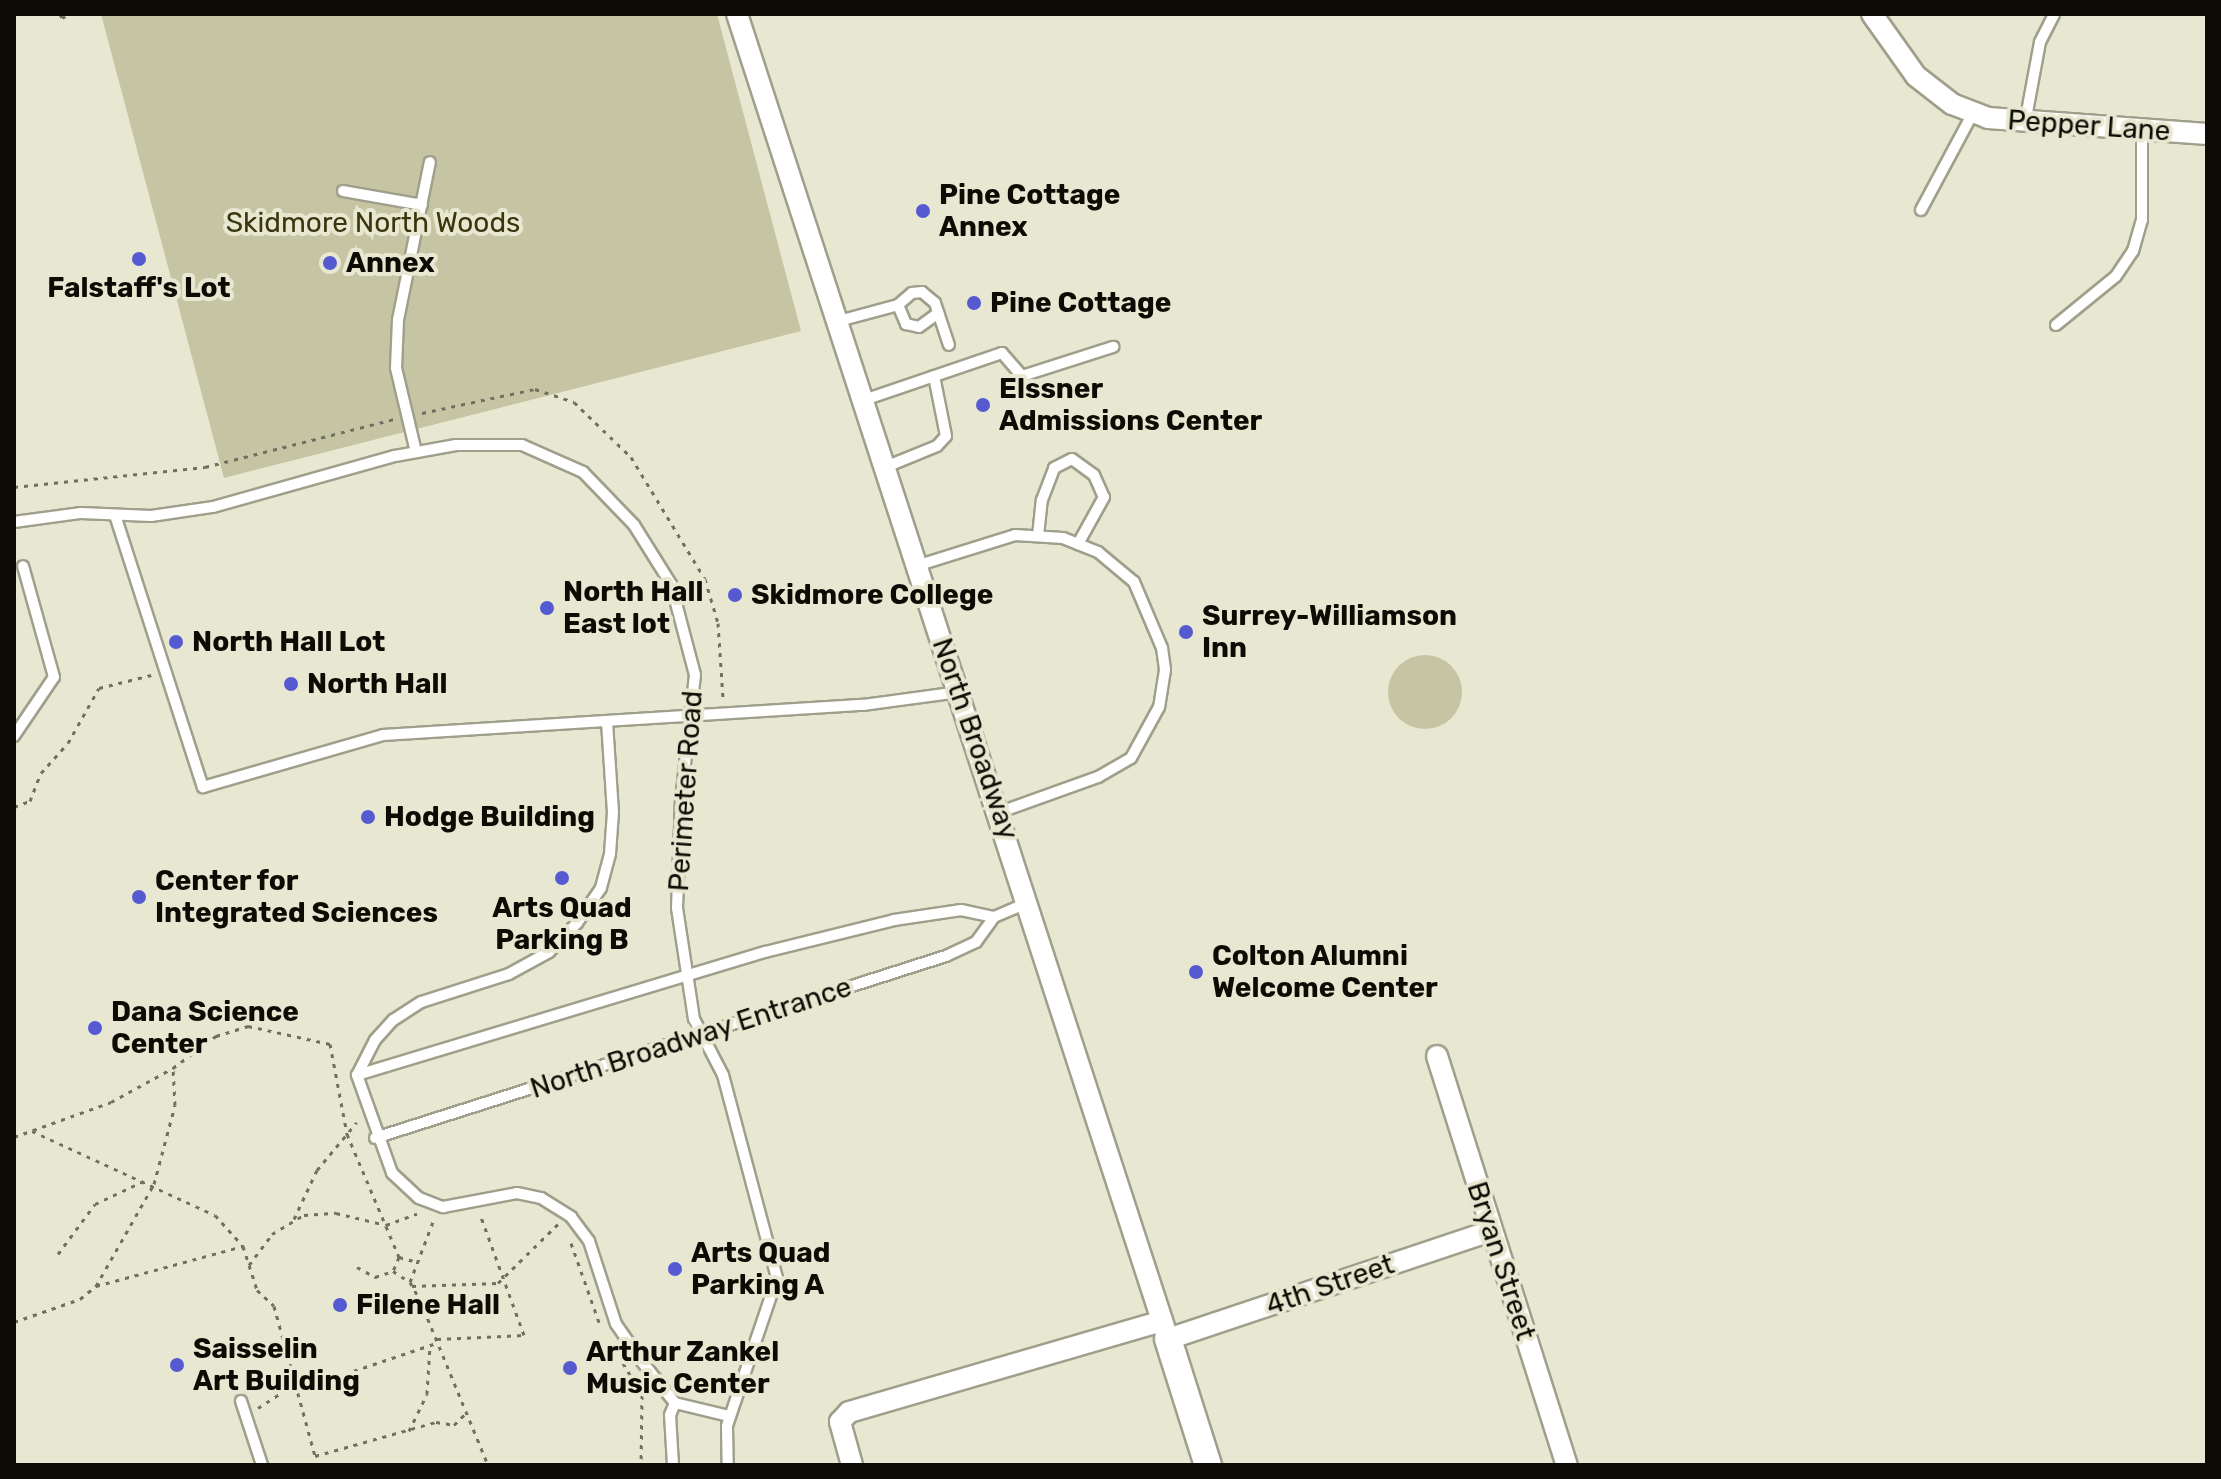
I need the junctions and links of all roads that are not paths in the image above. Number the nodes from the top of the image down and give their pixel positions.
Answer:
1 (737, 14) edge
2 (1872, 14) edge
3 (2054, 14) edge
4 (1973, 113) junction
5 (2025, 125) junction
6 (2142, 132) junction
7 (2207, 134) edge
8 (430, 162) dead end
9 (343, 191) dead end
10 (422, 205) junction
11 (1921, 210) dead end
12 (898, 305) junction
13 (938, 313) junction
14 (835, 322) junction
15 (2056, 325) dead end
16 (949, 345) dead end
17 (1113, 347) dead end
18 (934, 376) junction
19 (861, 401) junction
20 (416, 452) junction
21 (883, 468) junction
22 (115, 515) junction
23 (14, 522) edge
24 (1038, 536) junction
25 (1078, 544) junction
26 (23, 566) dead end
27 (916, 566) junction
28 (959, 692) junction
29 (694, 717) junction
30 (607, 722) junction
31 (14, 736) edge
32 (1000, 812) junction
33 (1029, 902) junction
34 (994, 917) junction
35 (686, 972) junction
36 (699, 1036) junction
37 (1437, 1056) dead end
38 (357, 1075) junction
39 (375, 1138) junction
40 (1491, 1231) junction
41 (1165, 1330) junction
42 (241, 1401) dead end
43 (675, 1403) junction
44 (729, 1416) junction
45 (262, 1465) edge
46 (673, 1465) edge
47 (728, 1465) edge
48 (852, 1465) edge
49 (1208, 1465) edge
50 (1567, 1465) edge

1 - 14 street, North Broadway
2 - 4 street, Pepper Lane
3 - 5 lane
4 - 5 street, Pepper Lane
4 - 11 lane
5 - 6 street, Pepper Lane
6 - 7 street, Pepper Lane
6 - 15 lane
8 - 10 lane
9 - 10 lane
10 - 20 lane
12 - 13 lane
12 - 13 lane
12 - 14 lane
13 - 16 lane
14 - 19 street, North Broadway
17 - 18 lane
18 - 19 lane
18 - 21 lane
19 - 21 street, North Broadway
20 - 22 lane, Perimeter Road
20 - 29 lane, Perimeter Road
21 - 27 street, North Broadway
22 - 23 lane, Perimeter Road
22 - 30 lane
24 - 25 lane
24 - 25 lane
24 - 27 lane
25 - 32 lane
26 - 31 lane
27 - 28 street, North Broadway
28 - 29 lane
28 - 32 street, North Broadway
29 - 30 lane
29 - 35 lane, Perimeter Road
30 - 38 lane
32 - 33 street, North Broadway
33 - 34 lane, North Broadway Entrance
33 - 41 street, North Broadway
34 - 35 lane, North Broadway Entrance
34 - 36 lane, North Broadway Entrance
35 - 36 lane, Perimeter Road
35 - 38 lane, North Broadway Entrance
36 - 39 lane, North Broadway Entrance
36 - 44 lane, Perimeter Road
37 - 40 street, Bryan Street
38 - 39 lane
39 - 43 lane
40 - 41 street, 4th Street
40 - 50 street, Bryan Street
41 - 48 street, 4th Street
41 - 49 street, North Broadway
42 - 45 lane
43 - 44 lane
43 - 46 lane
44 - 47 lane, Perimeter Road

